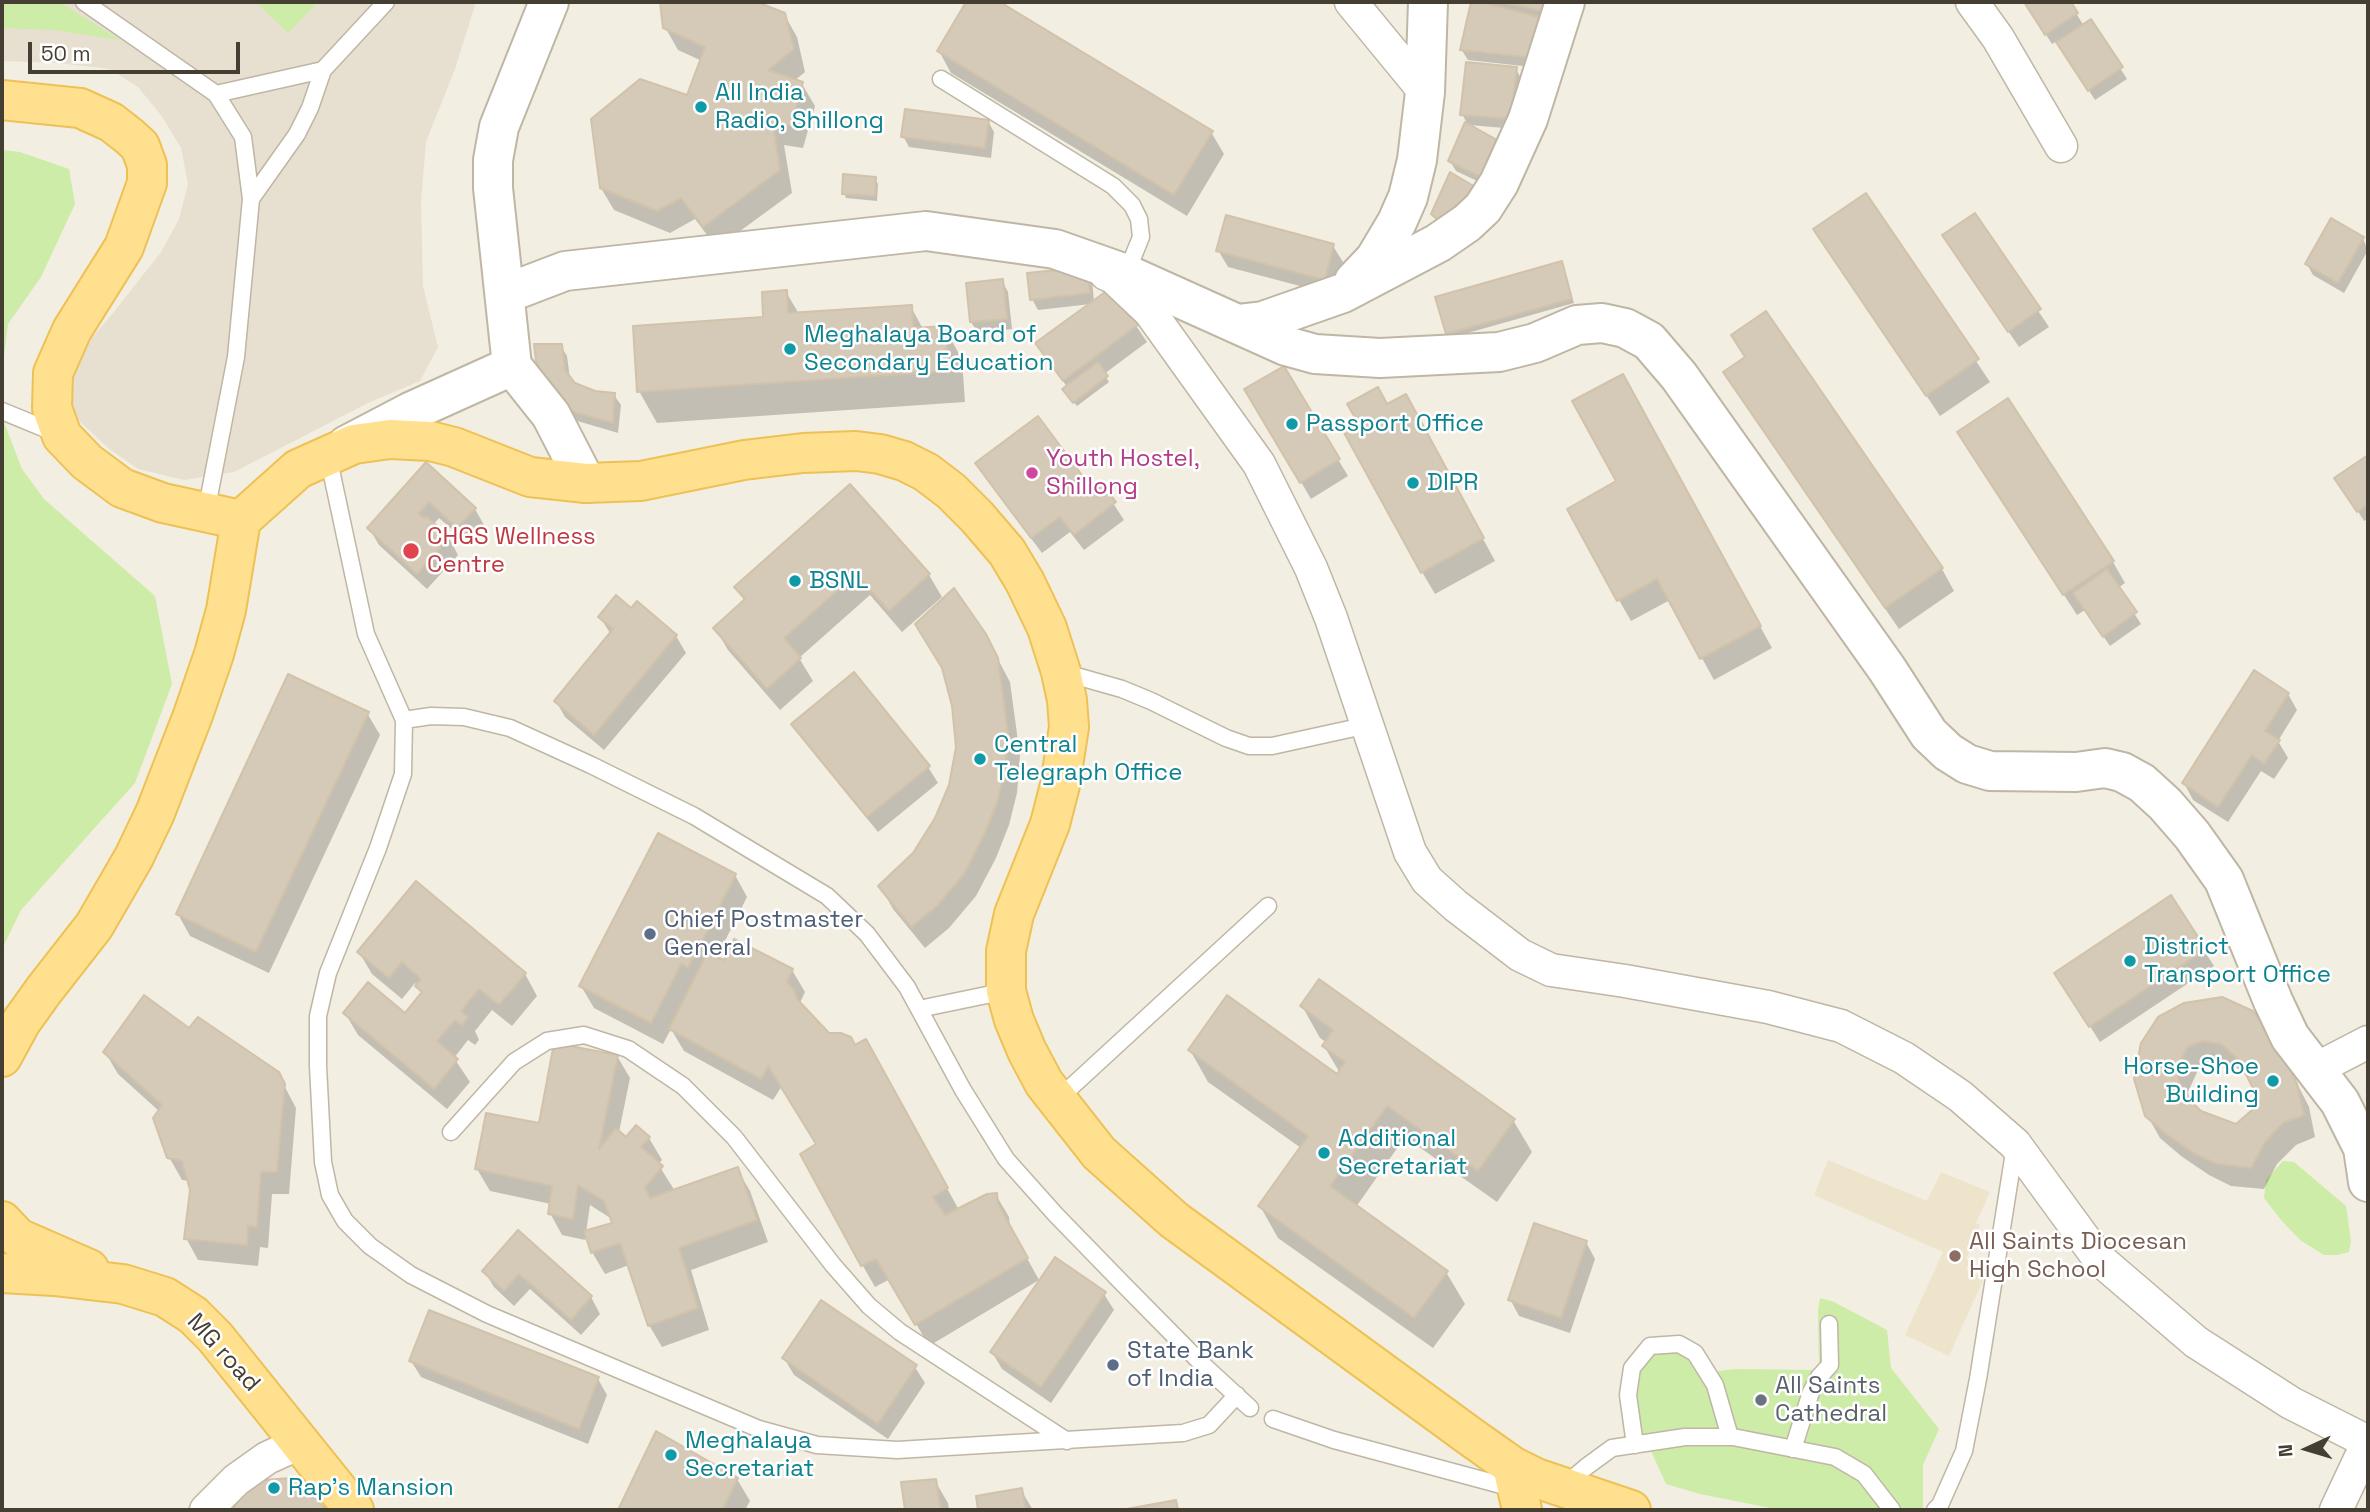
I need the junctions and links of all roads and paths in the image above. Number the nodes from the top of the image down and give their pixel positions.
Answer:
1 (84, 2) edge
2 (386, 2) edge
3 (549, 2) edge
4 (576, 2) edge
5 (1351, 2) edge
6 (1428, 2) edge
7 (1565, 2) edge
8 (1972, 2) edge
9 (323, 70) junction
10 (940, 79) dead end
11 (1425, 92) junction
12 (216, 94) junction
13 (510, 96) junction
14 (2, 100) edge
15 (2061, 146) dead end
16 (251, 199) junction
17 (1055, 249) junction
18 (1126, 274) junction
19 (1343, 293) junction
20 (505, 294) junction
21 (1237, 324) junction
22 (512, 366) junction
23 (2, 411) edge
24 (62, 436) junction
25 (334, 451) junction
26 (586, 483) junction
27 (224, 516) junction
28 (1061, 672) junction
29 (404, 720) junction
30 (1368, 725) junction
31 (1268, 906) dead end
32 (1006, 991) junction
33 (919, 1009) junction
34 (2368, 1042) edge
35 (2, 1057) edge
36 (2315, 1070) junction
37 (1057, 1100) junction
38 (451, 1132) dead end
39 (2015, 1144) junction
40 (2368, 1182) edge
41 (2, 1222) edge
42 (2, 1273) edge
43 (123, 1284) junction
44 (1829, 1324) dead end
45 (1237, 1395) junction
46 (1250, 1408) dead end
47 (1273, 1419) dead end
48 (1730, 1437) junction
49 (1067, 1441) junction
50 (2368, 1442) edge
51 (300, 1443) junction
52 (1635, 1445) junction
53 (1793, 1449) junction
54 (324, 1473) junction
55 (1562, 1488) junction
56 (1517, 1489) edge
57 (206, 1510) edge
58 (336, 1510) edge
59 (354, 1510) edge
60 (1631, 1510) edge
61 (1892, 1510) edge
62 (1935, 1510) edge
63 (2336, 1510) edge

1 - 12 lane
2 - 9 lane
3 - 13 street
4 - 13 street
5 - 11 street
6 - 11 street
7 - 19 street
8 - 15 street
9 - 12 lane
9 - 16 lane
10 - 18 lane
11 - 19 street
12 - 16 lane
13 - 20 street
14 - 24 main road
16 - 27 lane
17 - 18 street
17 - 20 street
17 - 30 street
18 - 21 street
19 - 21 street
20 - 22 street
21 - 36 street
22 - 25 street
22 - 26 street
23 - 24 lane
24 - 27 main road
25 - 26 main road
25 - 27 main road
25 - 29 lane
26 - 28 main road
27 - 35 main road
28 - 30 lane
28 - 32 main road
29 - 33 lane
29 - 49 lane
30 - 39 street
31 - 37 lane
32 - 33 lane
32 - 37 main road
33 - 45 lane
34 - 36 street
36 - 40 street
37 - 56 main road
38 - 49 lane
39 - 50 street
39 - 62 lane
41 - 43 main road
42 - 43 main road, MG road
43 - 51 main road, MG road
44 - 53 lane
45 - 46 lane
45 - 49 lane
47 - 56 lane
48 - 52 lane
48 - 52 lane
48 - 53 lane
50 - 63 street
51 - 54 main road, MG road
51 - 57 street
52 - 55 lane
53 - 61 lane
54 - 58 lane
54 - 59 main road, MG road
55 - 56 main road
55 - 60 main road

